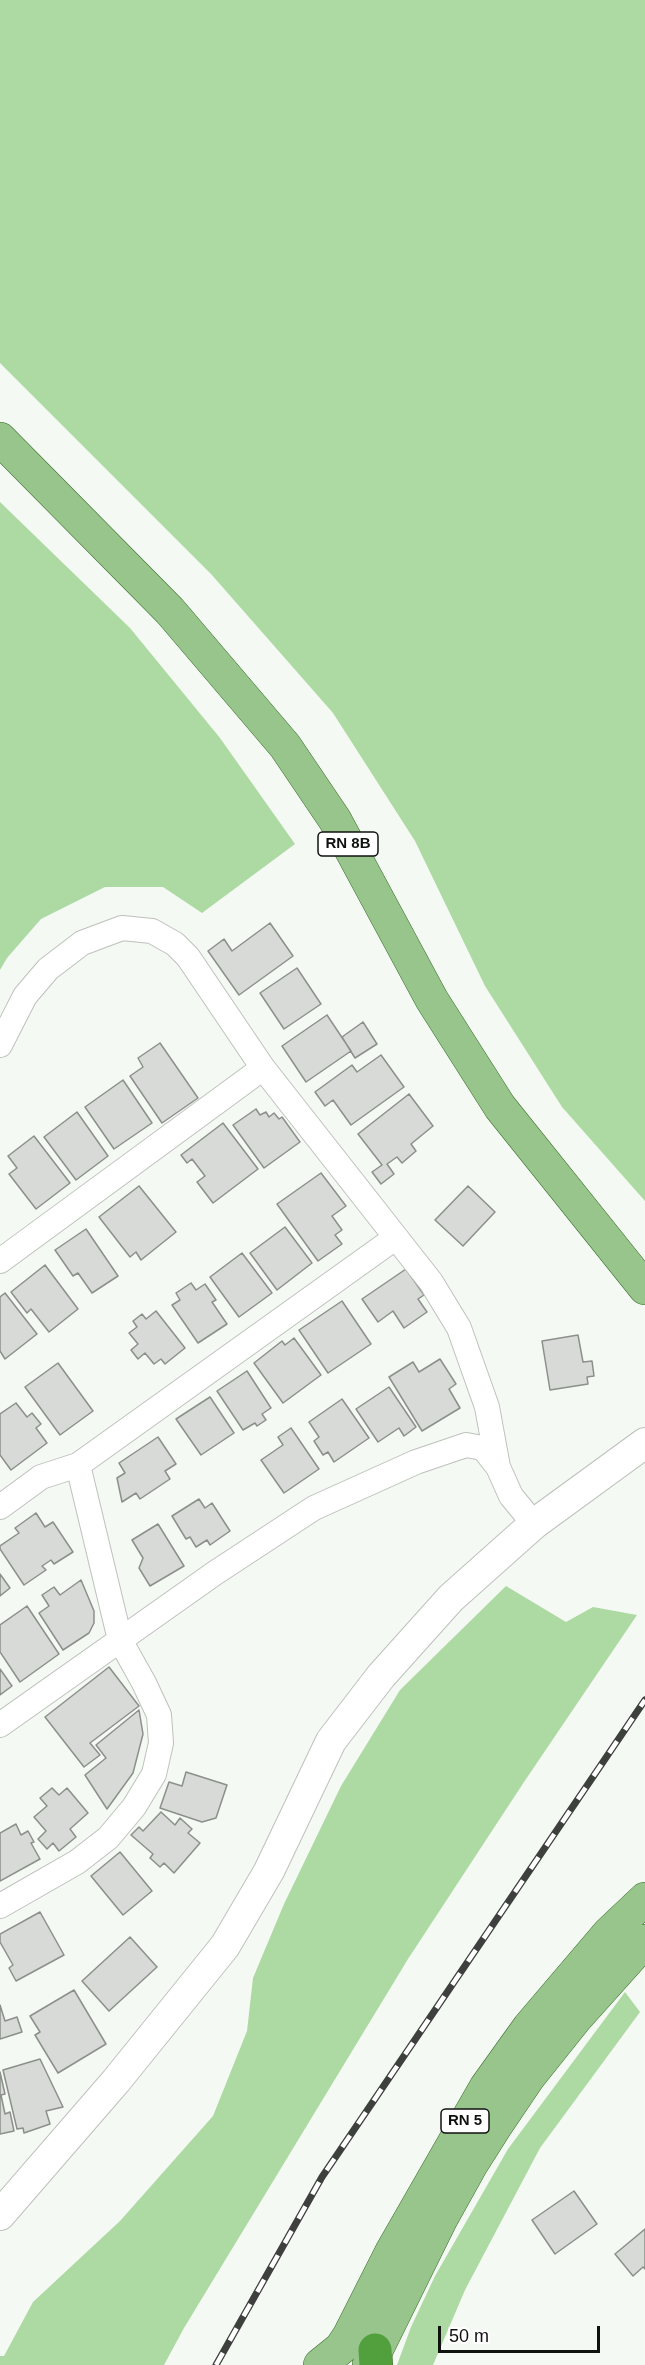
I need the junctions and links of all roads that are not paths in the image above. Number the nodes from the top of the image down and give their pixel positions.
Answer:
1 (0, 439) edge
2 (0, 1045) edge
3 (263, 1068) junction
4 (395, 1238) junction
5 (0, 1262) edge
6 (645, 1288) edge
7 (645, 1443) edge
8 (78, 1465) junction
9 (498, 1467) junction
10 (0, 1507) edge
11 (534, 1524) junction
12 (120, 1640) junction
13 (0, 1725) edge
14 (645, 1899) edge
15 (0, 1906) edge
16 (645, 1941) edge
17 (0, 2215) edge
18 (373, 2360) edge
19 (320, 2365) edge

1 - 6 main road, RN 8B
2 - 3 street
3 - 4 street
3 - 5 street
4 - 8 street
4 - 9 street
7 - 11 street
8 - 10 street
8 - 12 street
9 - 11 street
9 - 12 street
11 - 17 street
12 - 13 street
12 - 15 street
14 - 19 main road, RN 5
16 - 18 main road, RN 5

